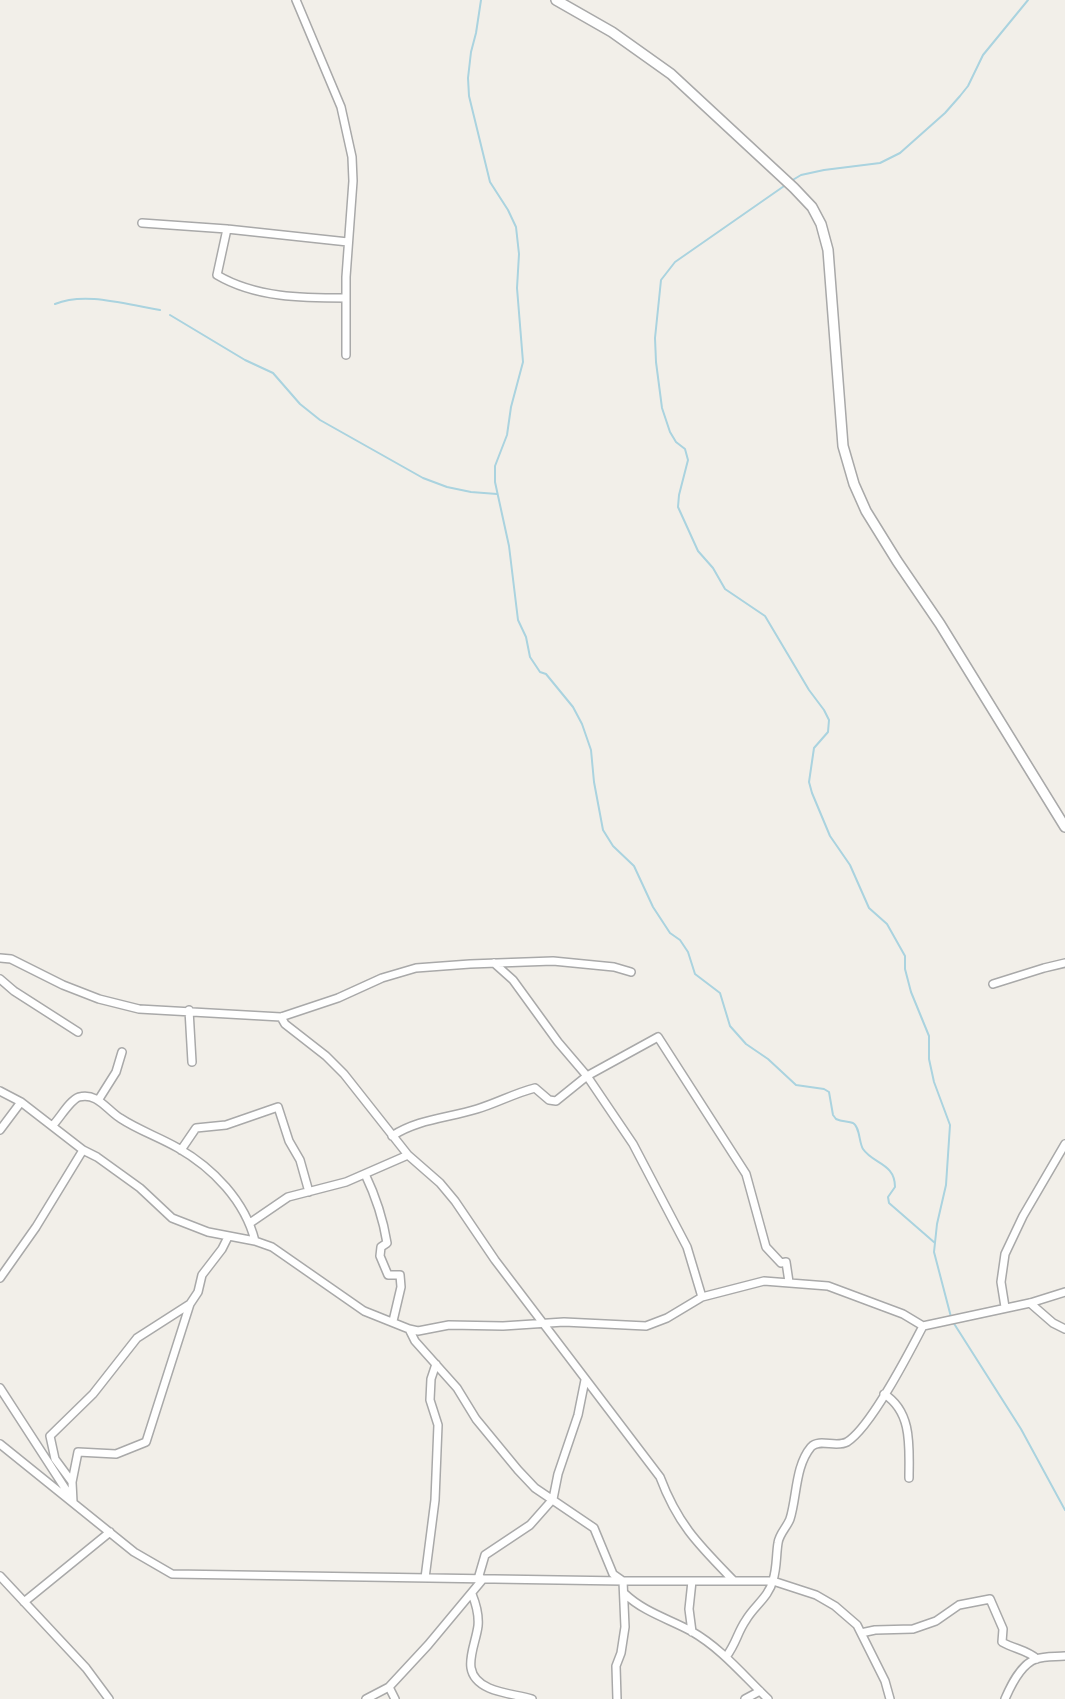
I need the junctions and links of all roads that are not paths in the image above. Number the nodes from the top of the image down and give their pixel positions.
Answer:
1 (296, 0) edge
2 (556, 0) edge
3 (142, 223) dead end
4 (228, 229) junction
5 (348, 242) junction
6 (346, 298) junction
7 (346, 355) dead end
8 (1065, 827) edge
9 (0, 958) edge
10 (493, 963) junction
11 (1065, 963) edge
12 (631, 972) dead end
13 (0, 979) edge
14 (993, 984) dead end
15 (189, 1010) junction
16 (281, 1017) junction
17 (78, 1032) dead end
18 (122, 1052) dead end
19 (192, 1062) dead end
20 (587, 1076) junction
21 (0, 1091) edge
22 (99, 1099) junction
23 (22, 1102) junction
24 (53, 1125) junction
25 (0, 1130) edge
26 (392, 1136) junction
27 (1065, 1144) edge
28 (83, 1150) junction
29 (181, 1150) junction
30 (408, 1155) junction
31 (365, 1174) junction
32 (309, 1192) junction
33 (250, 1223) junction
34 (228, 1237) junction
35 (255, 1241) junction
36 (0, 1278) edge
37 (789, 1282) junction
38 (1065, 1292) edge
39 (702, 1297) junction
40 (1030, 1303) junction
41 (190, 1304) junction
42 (1005, 1307) junction
43 (1065, 1318) edge
44 (393, 1321) junction
45 (543, 1325) junction
46 (923, 1326) junction
47 (1063, 1328) edge
48 (409, 1329) junction
49 (436, 1364) junction
50 (585, 1380) junction
51 (0, 1388) edge
52 (884, 1394) junction
53 (0, 1444) edge
54 (909, 1478) dead end
55 (72, 1482) junction
56 (553, 1499) junction
57 (74, 1502) junction
58 (110, 1532) junction
59 (0, 1576) edge
60 (425, 1578) junction
61 (481, 1579) junction
62 (733, 1580) junction
63 (623, 1581) junction
64 (692, 1581) junction
65 (773, 1581) junction
66 (472, 1594) junction
67 (625, 1594) junction
68 (24, 1602) junction
69 (692, 1632) junction
70 (861, 1633) junction
71 (1065, 1656) edge
72 (726, 1657) junction
73 (1037, 1658) junction
74 (389, 1687) junction
75 (760, 1691) junction
76 (110, 1699) edge
77 (366, 1699) edge
78 (395, 1699) edge
79 (531, 1699) edge
80 (617, 1699) edge
81 (745, 1699) edge
82 (768, 1699) edge
83 (890, 1699) edge
84 (1005, 1699) edge

1 - 5 street
2 - 8 street
3 - 4 street
4 - 5 street
4 - 6 street
5 - 6 street
6 - 7 street
9 - 15 street
10 - 12 street
10 - 16 street
10 - 20 street
11 - 14 street
13 - 17 street
15 - 16 street
15 - 19 street
16 - 26 street
18 - 22 street
20 - 26 street
20 - 37 street
20 - 39 street
21 - 23 street
22 - 24 street
22 - 29 street
23 - 24 street
23 - 25 street
24 - 28 street
26 - 30 street
27 - 42 street
28 - 34 street
28 - 36 street
29 - 32 street
29 - 33 street
30 - 31 street
30 - 45 street
31 - 32 street
31 - 44 street
32 - 33 street
33 - 35 street
34 - 35 street
34 - 41 street
35 - 44 street
37 - 39 street
37 - 46 street
38 - 40 street
39 - 45 street
40 - 42 street
40 - 47 street
41 - 55 street
41 - 55 street
42 - 46 street
43 - 47 street
44 - 48 street
45 - 48 street
45 - 50 street
46 - 52 street
48 - 49 street
49 - 56 street
49 - 60 street
50 - 56 street
50 - 62 street
51 - 57 street
52 - 54 street
52 - 65 street
53 - 57 street
55 - 57 street
56 - 61 street
56 - 63 street
57 - 58 street
58 - 60 street
58 - 68 street
59 - 68 street
60 - 61 street
61 - 63 street
61 - 66 street
62 - 64 street
62 - 65 street
63 - 64 street
63 - 67 street
64 - 69 street
65 - 70 street
65 - 72 street
66 - 74 street
66 - 79 street
67 - 69 street
67 - 80 street
68 - 76 street
69 - 72 street
70 - 73 street
70 - 83 street
71 - 73 street
72 - 75 street
73 - 84 street
74 - 77 street
74 - 78 street
75 - 81 street
75 - 82 street

